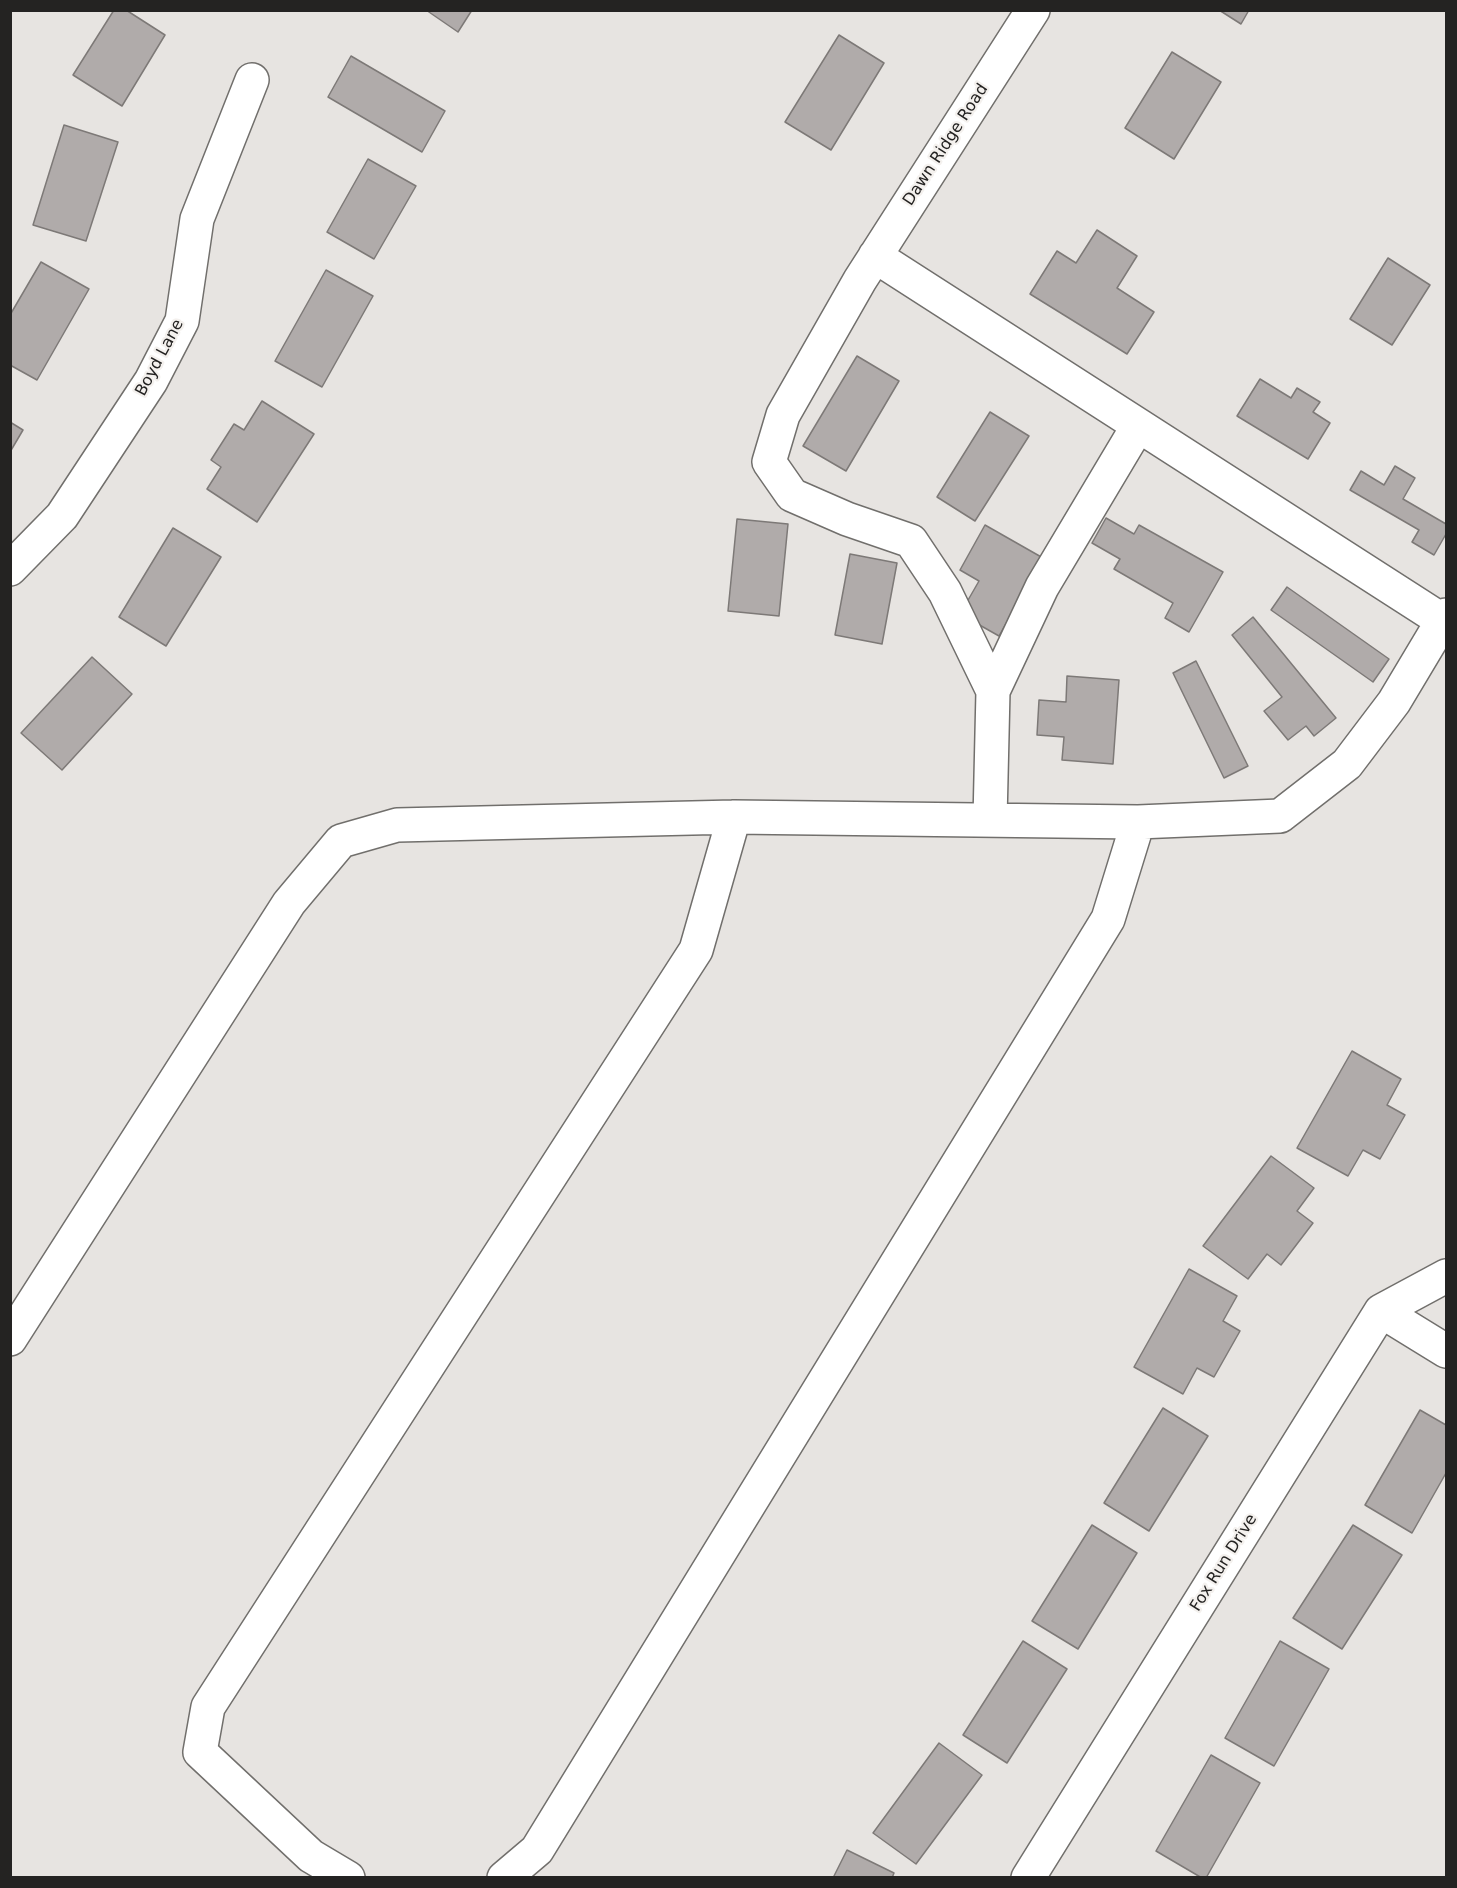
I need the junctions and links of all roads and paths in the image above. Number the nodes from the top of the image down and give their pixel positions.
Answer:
1 (1033, 10) edge
2 (252, 80) dead end
3 (867, 268) junction
4 (1138, 426) junction
5 (10, 569) edge
6 (1445, 618) edge
7 (993, 691) junction
8 (734, 817) junction
9 (990, 820) junction
10 (1138, 822) junction
11 (1446, 1276) edge
12 (1381, 1311) junction
13 (10, 1339) edge
14 (1446, 1351) edge
15 (348, 1878) edge
16 (504, 1878) edge
17 (1028, 1878) edge

1 - 3 street, Dawn Ridge Road
2 - 5 street, Boyd Lane
3 - 4 street
3 - 7 street, Dawn Ridge Road
4 - 6 street
4 - 7 street
6 - 10 street
7 - 9 street
8 - 9 street
8 - 13 street
8 - 15 street
9 - 10 street
10 - 16 street
11 - 12 street, Fox Run Drive
12 - 14 street
12 - 17 street, Fox Run Drive

